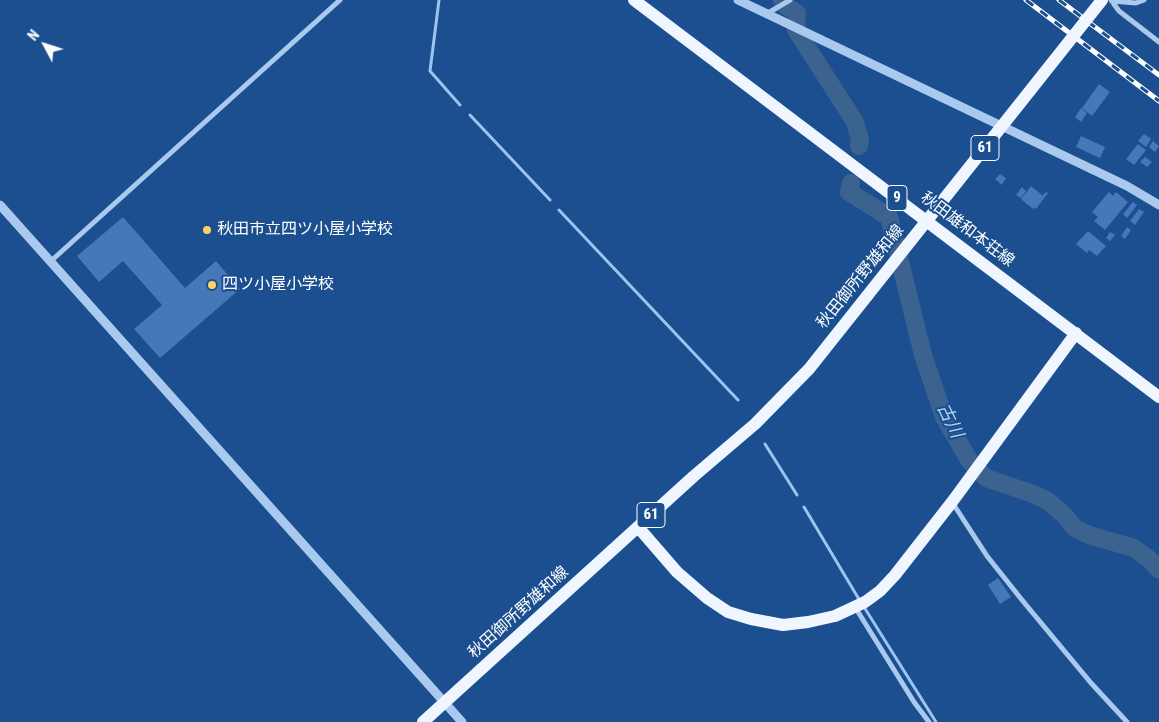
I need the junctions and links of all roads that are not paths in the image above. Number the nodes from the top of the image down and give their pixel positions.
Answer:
1 (340, 0) edge
2 (634, 0) edge
3 (738, 0) edge
4 (1109, 0) edge
5 (1144, 0) edge
6 (789, 1) edge
7 (768, 13) junction
8 (1159, 42) edge
9 (0, 205) edge
10 (1159, 205) edge
11 (52, 261) junction
12 (1076, 333) junction
13 (1159, 397) edge
14 (952, 502) junction
15 (638, 527) junction
16 (859, 605) junction
17 (444, 703) junction
18 (423, 722) edge
19 (462, 722) edge
20 (929, 722) edge
21 (1127, 722) edge

1 - 11 street
2 - 12 main road, 秋田雄和本荘線 / 9
3 - 7 street
4 - 5 street
4 - 8 street
4 - 15 main road, 秋田御所野雄和線 / 61, bridge
6 - 7 street
7 - 10 street
9 - 11 street
11 - 17 street
12 - 13 main road, 秋田雄和本荘線 / 9
12 - 14 main road, 61
14 - 16 main road, 61
14 - 21 street
15 - 16 main road, 61
15 - 17 main road, 秋田御所野雄和線 / 61
16 - 20 street
17 - 18 main road, 秋田御所野雄和線 / 61
17 - 19 street

